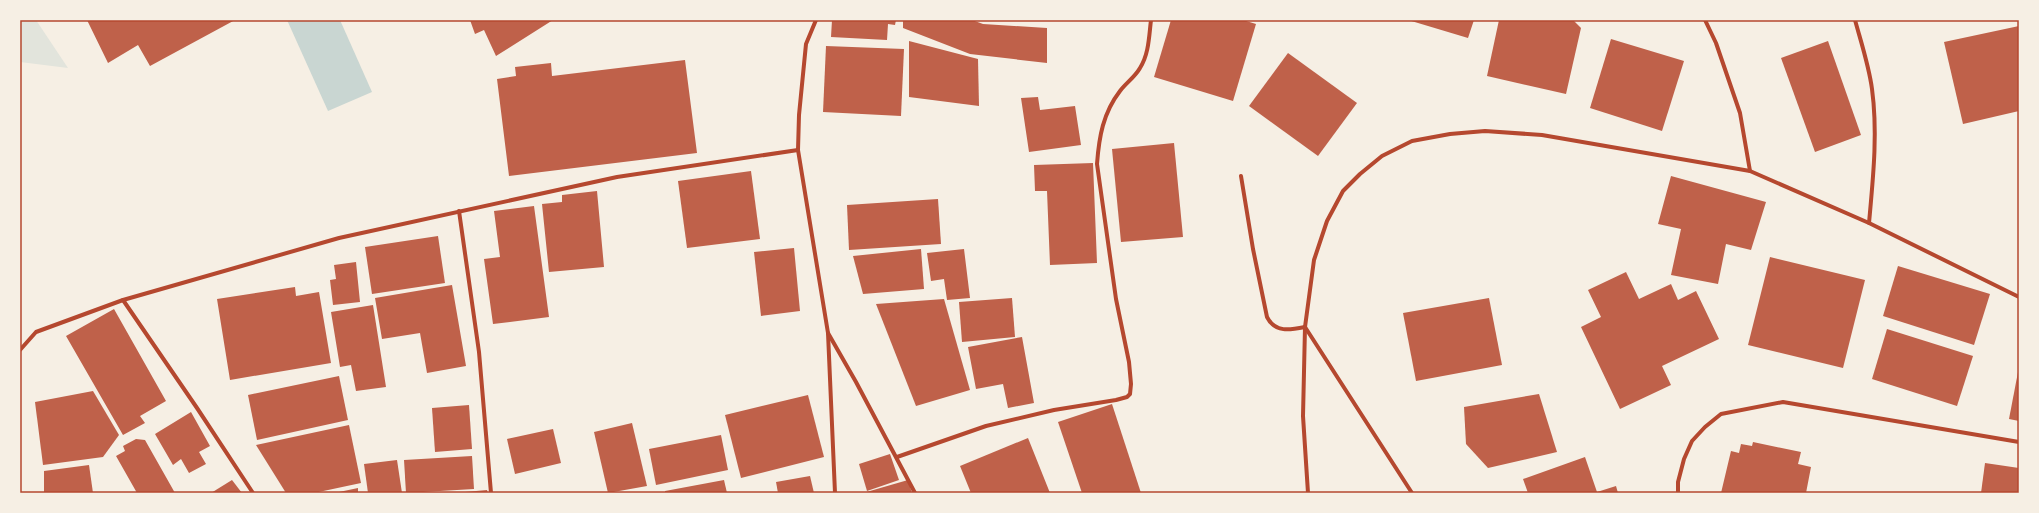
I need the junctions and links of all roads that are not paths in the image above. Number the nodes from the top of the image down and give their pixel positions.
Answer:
1 (816, 20) edge
2 (1152, 20) edge
3 (1705, 20) edge
4 (1855, 20) edge
5 (798, 150) junction
6 (1750, 171) junction
7 (1241, 176) dead end
8 (459, 211) junction
9 (1869, 223) junction
10 (2019, 297) edge
11 (123, 300) junction
12 (1305, 327) junction
13 (828, 333) junction
14 (20, 350) edge
15 (2019, 442) edge
16 (897, 457) junction
17 (253, 493) edge
18 (491, 493) edge
19 (835, 493) edge
20 (915, 493) edge
21 (1308, 493) edge
22 (1412, 493) edge
23 (1678, 493) edge

1 - 5 street
2 - 16 street
3 - 6 street
4 - 9 street
5 - 8 street
5 - 13 street
6 - 9 street
6 - 12 street
7 - 12 street
8 - 11 street
8 - 18 street
9 - 10 street
11 - 14 street
11 - 17 street
12 - 21 street
12 - 22 street
13 - 16 street
13 - 19 street
15 - 23 street
16 - 20 street

